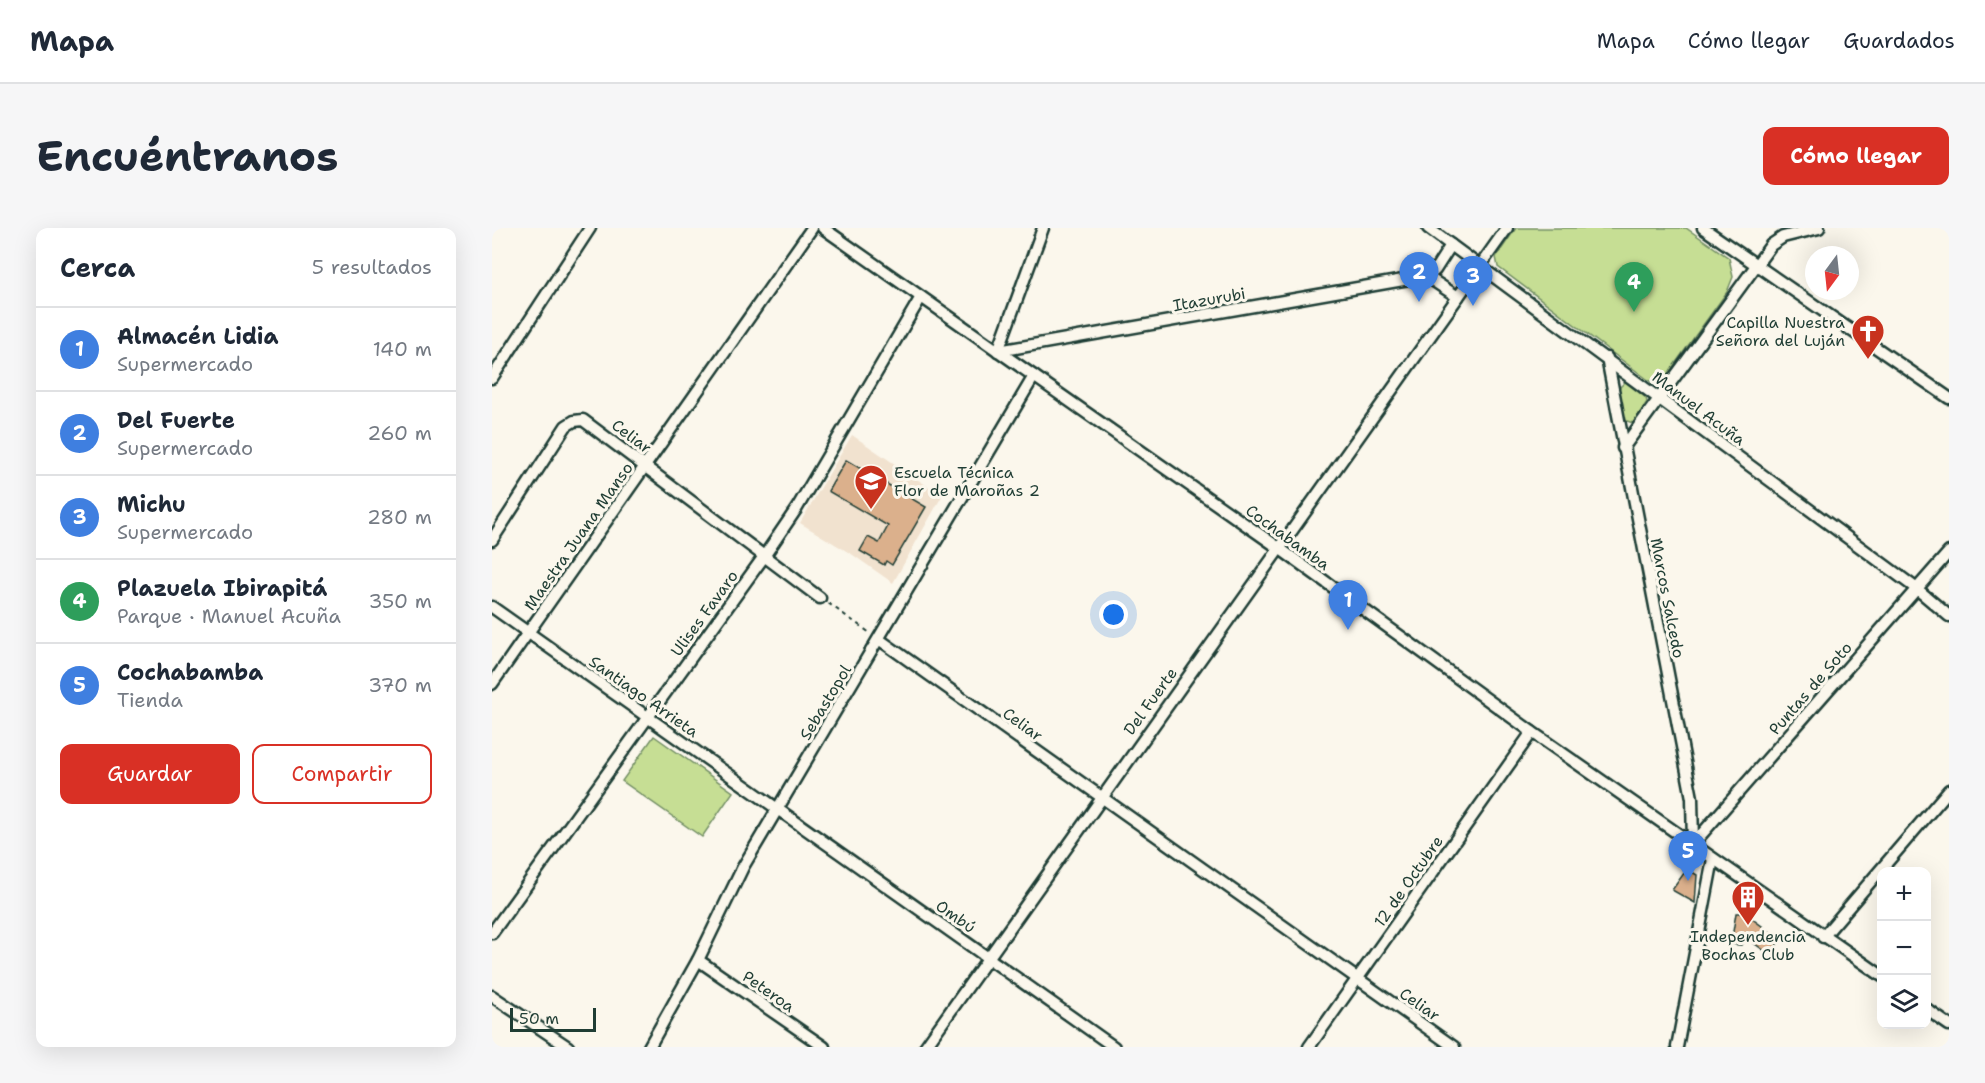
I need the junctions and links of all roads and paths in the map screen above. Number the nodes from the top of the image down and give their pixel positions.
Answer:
1 (590, 228) edge
2 (812, 228) edge
3 (1043, 228) edge
4 (1428, 228) edge
5 (1507, 228) edge
6 (1703, 228) edge
7 (1819, 228) edge
8 (825, 229) edge
9 (1451, 245) junction
10 (1755, 265) junction
11 (1480, 266) junction
12 (1426, 276) junction
13 (921, 297) junction
14 (1458, 297) junction
15 (998, 351) junction
16 (1606, 358) junction
17 (1034, 376) junction
18 (492, 378) edge
19 (1659, 397) junction
20 (1949, 398) edge
21 (1623, 448) junction
22 (646, 466) junction
23 (492, 540) edge
24 (1279, 548) junction
25 (1949, 552) edge
26 (765, 555) junction
27 (1917, 589) junction
28 (820, 598) joint
29 (492, 607) edge
30 (1949, 616) edge
31 (528, 632) junction
32 (880, 640) junction
33 (492, 684) edge
34 (647, 716) junction
35 (1533, 732) junction
36 (1949, 790) edge
37 (1100, 797) junction
38 (780, 809) junction
39 (1693, 844) junction
40 (1713, 859) junction
41 (492, 933) edge
42 (1823, 937) junction
43 (988, 957) junction
44 (698, 960) junction
45 (1880, 975) edge
46 (1358, 979) junction
47 (492, 996) edge
48 (1931, 1012) edge
49 (1949, 1025) edge
50 (567, 1047) edge
51 (650, 1047) edge
52 (824, 1047) edge
53 (925, 1047) edge
54 (1114, 1047) edge
55 (1309, 1047) edge
56 (1454, 1047) edge
57 (1677, 1047) edge

1 - 18 street
2 - 22 street, Maestra Juana Manso
3 - 15 street
4 - 9 street, Manuel Acuña
5 - 11 street, Del Fuerte
6 - 10 street
7 - 10 street
8 - 13 street, Cochabamba
9 - 11 street, Manuel Acuña
9 - 12 street
10 - 19 street
10 - 20 street
11 - 14 street, Del Fuerte
11 - 16 street, Manuel Acuña
12 - 14 street
12 - 15 street, Itazurubi
13 - 15 street, Cochabamba
13 - 26 street, Ulises Favaro
14 - 24 street, Del Fuerte
15 - 17 street, Cochabamba
16 - 19 street, Manuel Acuña
16 - 21 street, Marcos Salcedo
17 - 24 street, Cochabamba
17 - 32 street, Sebastopol
19 - 21 street
19 - 27 street, Manuel Acuña
21 - 39 street, Marcos Salcedo
22 - 23 street, Celiar
22 - 26 street, Celiar
22 - 31 street, Maestra Juana Manso
24 - 35 street, Cochabamba
24 - 37 street, Del Fuerte
25 - 27 street, Puntas de Soto
26 - 28 street, Celiar
26 - 34 street, Ulises Favaro
27 - 30 street, Manuel Acuña
27 - 39 street, Puntas de Soto
28 - 32 path
29 - 31 street, Santiago Arrieta
31 - 33 street, Maestra Juana Manso
31 - 34 street, Santiago Arrieta
32 - 37 street, Celiar
32 - 38 street, Sebastopol
34 - 38 street, Santiago Arrieta
34 - 41 street, Ulises Favaro
35 - 39 street, Cochabamba
35 - 46 street, 12 de Octubre
36 - 42 street
37 - 43 street, Del Fuerte
37 - 46 street, Celiar
38 - 43 street, Ombú
38 - 44 street, Sebastopol
39 - 40 street, Cochabamba
40 - 42 street, Cochabamba
40 - 57 street
42 - 45 street, Cochabamba
43 - 53 street, Del Fuerte
43 - 54 street, Ombú
44 - 51 street, Sebastopol
44 - 52 street, Peteroa
46 - 55 street, 12 de Octubre
46 - 56 street, Celiar
47 - 50 street
48 - 49 street

